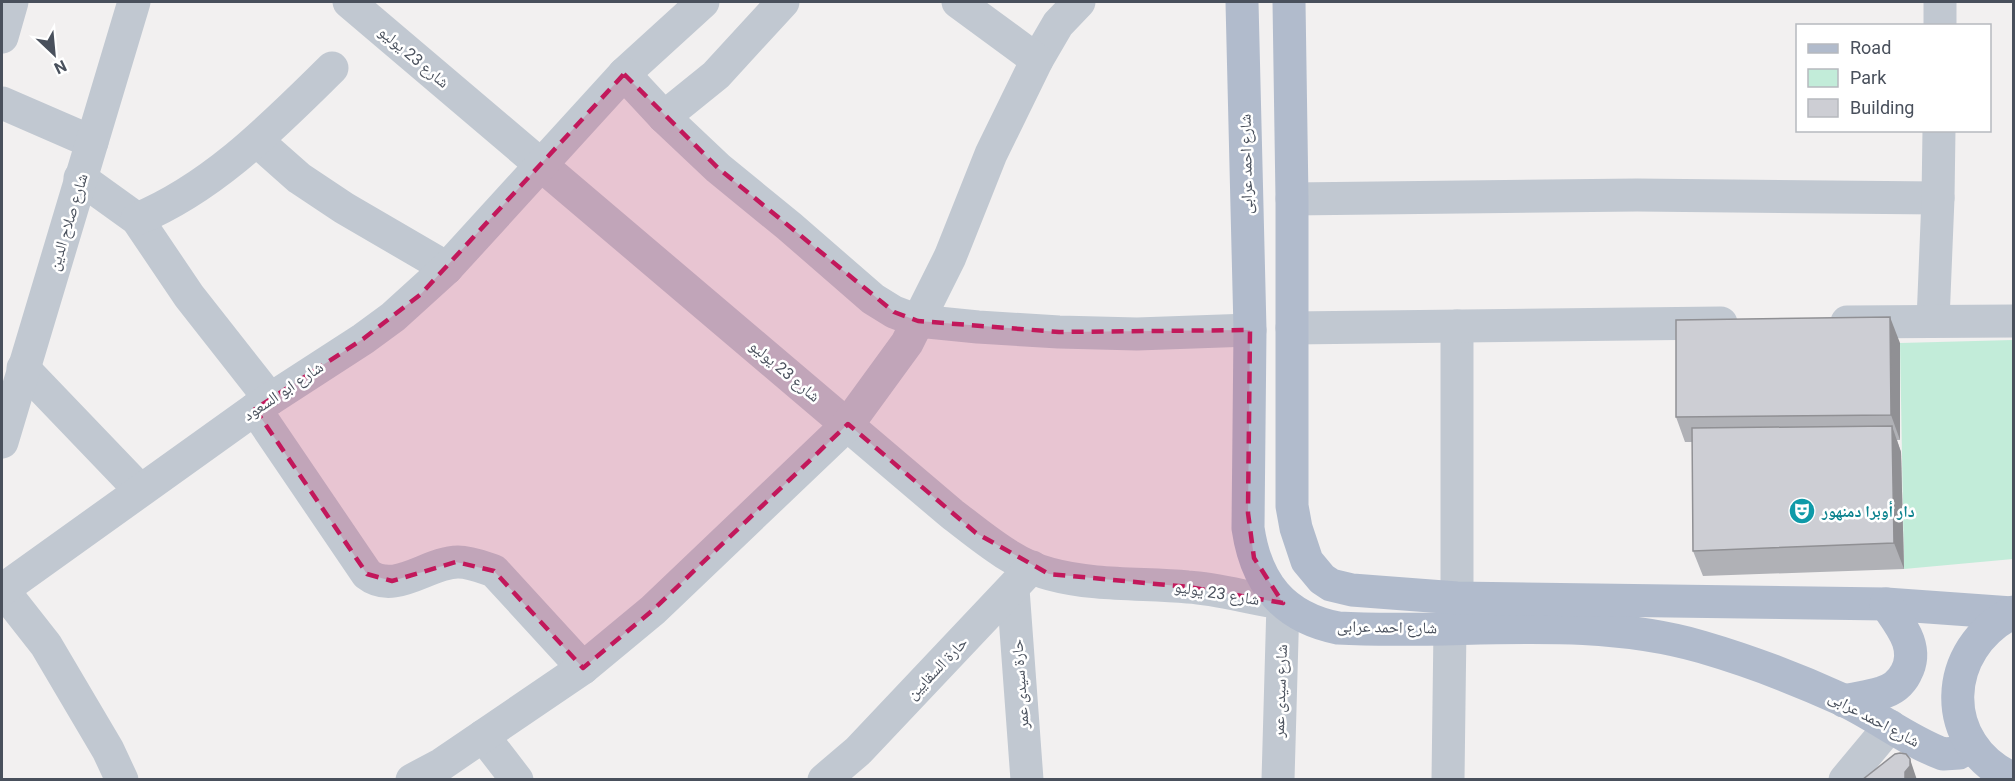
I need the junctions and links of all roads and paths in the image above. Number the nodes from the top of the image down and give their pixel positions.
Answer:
1 (12, 2) edge
2 (134, 2) edge
3 (349, 2) edge
4 (703, 2) edge
5 (783, 2) edge
6 (958, 2) edge
7 (1079, 2) edge
8 (1242, 2) edge
9 (1289, 2) edge
10 (1940, 2) edge
11 (1940, 24) edge
12 (2, 37) edge
13 (1038, 60) junction
14 (332, 68) dead end
15 (624, 74) junction
16 (2, 103) edge
17 (663, 117) junction
18 (1939, 132) edge
19 (257, 141) junction
20 (92, 142) junction
21 (542, 165) junction
22 (80, 178) junction
23 (1938, 198) junction
24 (1292, 199) junction
25 (137, 219) junction
26 (447, 268) junction
27 (918, 321) junction
28 (1933, 321) junction
29 (2013, 321) edge
30 (1814, 322) edge
31 (1754, 323) edge
32 (1457, 326) junction
33 (1292, 328) junction
34 (1250, 330) junction
35 (23, 368) junction
36 (263, 404) junction
37 (848, 424) junction
38 (2, 442) edge
39 (140, 490) junction
40 (1022, 578) junction
41 (2, 590) edge
42 (1283, 603) junction
43 (1886, 604) junction
44 (2013, 612) edge
45 (1454, 613) junction
46 (583, 668) junction
47 (1844, 701) junction
48 (1890, 726) junction
49 (483, 736) junction
50 (1980, 761) edge
51 (839, 776) edge
52 (2013, 779) edge
53 (122, 780) edge
54 (412, 780) edge
55 (517, 780) edge
56 (1027, 780) edge
57 (1278, 780) edge
58 (1448, 780) edge
59 (1845, 780) edge

1 - 12 street
2 - 20 street, شارع صلاح الدين
3 - 21 street, شارع 23 يوليو
4 - 15 street, شارع ابو السعود
5 - 17 street
6 - 13 street
7 - 13 street
8 - 34 main road, شارع احمد عرابى
9 - 24 main road, شارع احمد عرابى
10 - 11 street
13 - 27 street
14 - 19 street
15 - 17 street
15 - 21 street, شارع ابو السعود
16 - 20 street
17 - 27 street
18 - 23 street
19 - 25 street
19 - 26 street
20 - 22 street, شارع صلاح الدين
21 - 26 street, شارع ابو السعود
21 - 37 street, شارع 23 يوليو
22 - 25 street
22 - 35 street, شارع صلاح الدين
23 - 24 street
23 - 28 street
24 - 33 main road, شارع احمد عرابى
25 - 36 street
26 - 36 street, شارع ابو السعود
27 - 34 street
27 - 37 street
28 - 29 street
28 - 30 street
31 - 32 street
32 - 33 street
32 - 45 street
33 - 45 main road, شارع احمد عرابى
34 - 42 main road, شارع احمد عرابى
35 - 38 street, شارع صلاح الدين
35 - 39 street
36 - 39 street, شارع ابو السعود
36 - 46 street
37 - 40 street, شارع 23 يوليو
37 - 46 street
39 - 41 street, شارع ابو السعود
40 - 42 street, شارع 23 يوليو
40 - 51 street, حارة السقايين
40 - 56 street, حارة سيدى عمر
41 - 53 street
42 - 45 main road, شارع احمد عرابى
42 - 57 street, شارع سيدى عمر
43 - 44 main road, شارع احمد عرابى
43 - 45 main road, شارع احمد عرابى
43 - 47 main road
44 - 50 main road
45 - 47 main road, شارع احمد عرابى
45 - 58 street
46 - 49 street
47 - 48 main road, شارع احمد عرابى
48 - 50 main road, شارع احمد عرابى
48 - 59 street
49 - 54 street
49 - 55 street
50 - 52 main road

